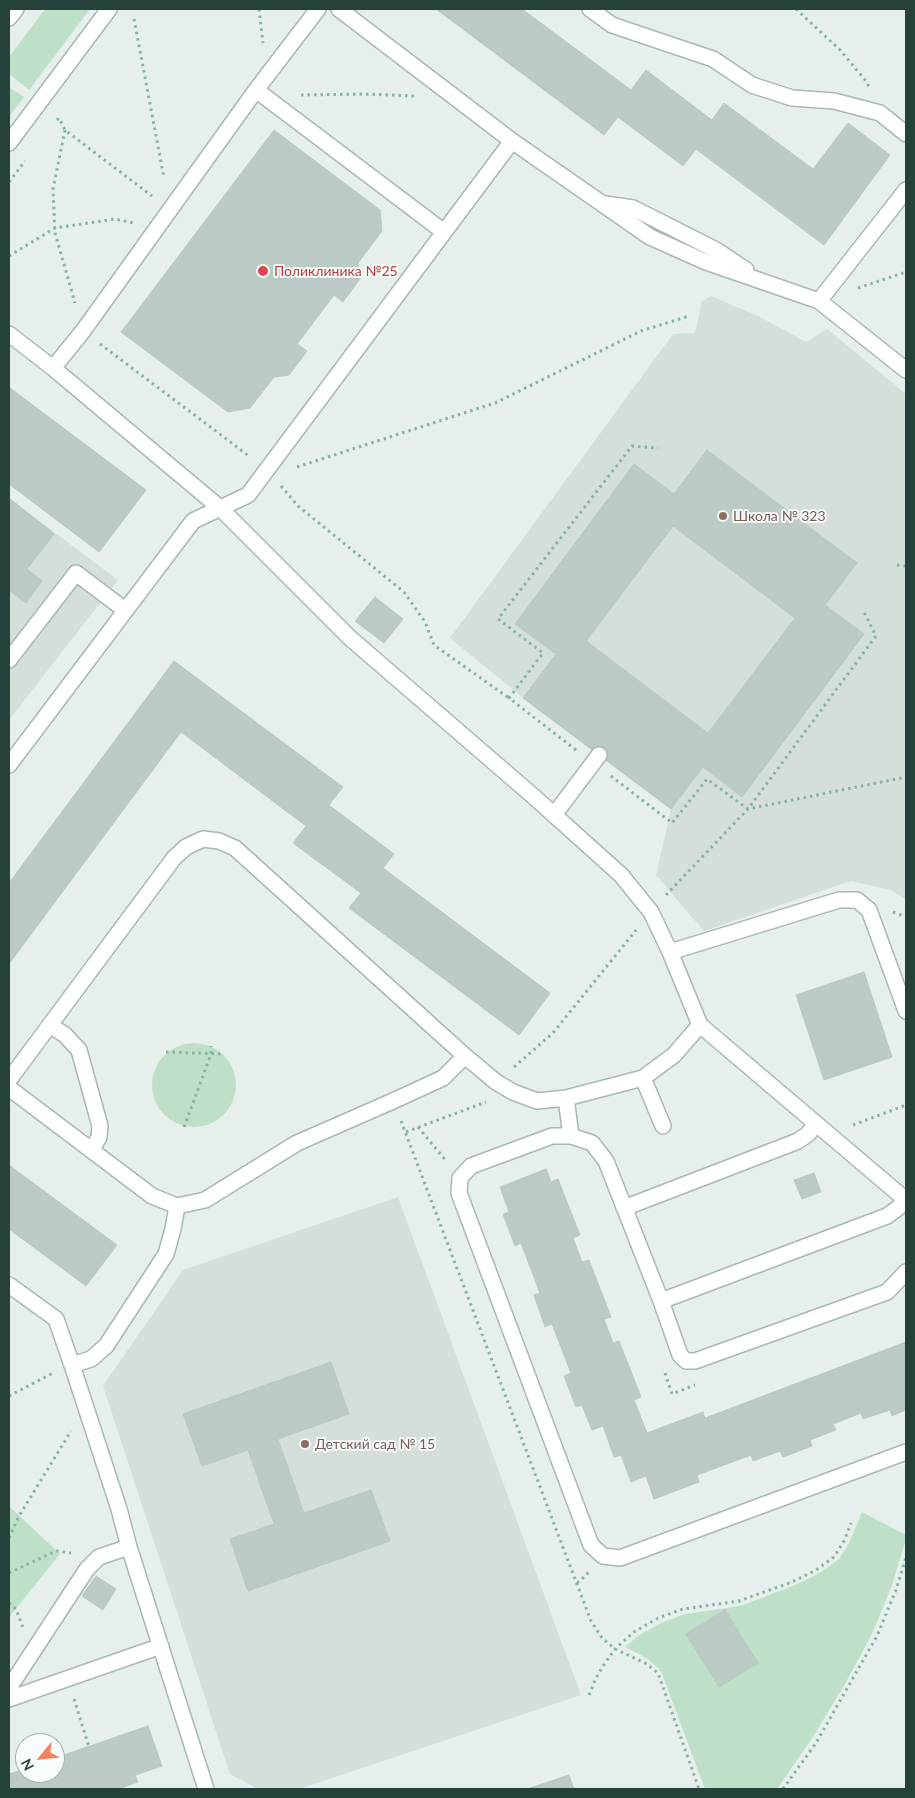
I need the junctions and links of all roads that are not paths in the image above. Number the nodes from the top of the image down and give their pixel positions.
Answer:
1 (16, 9) edge
2 (109, 9) edge
3 (318, 9) edge
4 (338, 9) edge
5 (590, 9) edge
6 (9, 18) edge
7 (256, 90) junction
8 (906, 134) edge
9 (512, 141) junction
10 (9, 143) edge
11 (906, 190) edge
12 (444, 232) junction
13 (819, 301) junction
14 (9, 334) edge
15 (53, 368) junction
16 (906, 370) edge
17 (220, 508) junction
18 (125, 610) junction
19 (9, 660) edge
20 (599, 755) dead end
21 (9, 765) edge
22 (554, 815) junction
23 (670, 952) junction
24 (906, 1008) edge
25 (50, 1024) junction
26 (700, 1025) junction
27 (465, 1056) junction
28 (643, 1078) junction
29 (9, 1080) edge
30 (9, 1088) edge
31 (566, 1098) junction
32 (662, 1126) dead end
33 (822, 1129) junction
34 (571, 1136) junction
35 (92, 1150) junction
36 (906, 1200) edge
37 (177, 1206) junction
38 (624, 1208) junction
39 (906, 1272) edge
40 (9, 1284) edge
41 (661, 1301) junction
42 (72, 1366) junction
43 (906, 1452) edge
44 (129, 1547) junction
45 (161, 1646) junction
46 (9, 1688) edge
47 (9, 1699) edge
48 (206, 1789) edge

1 - 6 street
2 - 10 street
3 - 7 street
4 - 9 street
5 - 8 street
7 - 12 street
7 - 15 street
9 - 12 street
9 - 13 street
11 - 13 street
12 - 17 street
13 - 16 street
14 - 15 street
15 - 17 street
17 - 18 street
17 - 22 street
18 - 19 street
18 - 21 street
20 - 22 street
22 - 23 street
23 - 24 street
23 - 26 street
25 - 27 street
25 - 29 street
25 - 35 street
26 - 28 street
26 - 33 street
27 - 31 street
27 - 37 street
28 - 31 street
28 - 32 street
30 - 35 street
31 - 34 street
33 - 36 street
33 - 38 street
34 - 38 street
34 - 43 street
35 - 37 street
36 - 41 street
37 - 42 street
38 - 41 street
39 - 41 street
40 - 42 street
42 - 44 street
44 - 45 street
44 - 46 street
45 - 47 street
45 - 48 street

